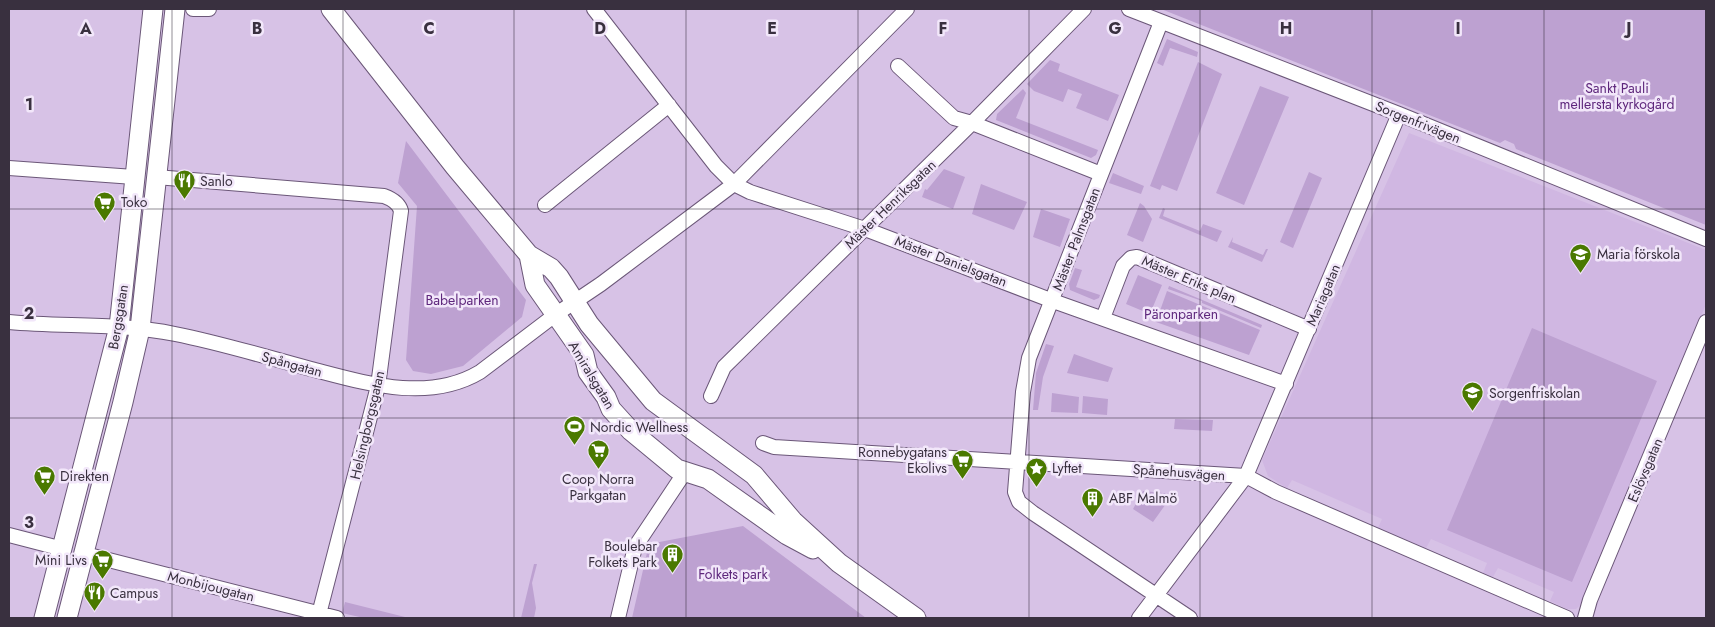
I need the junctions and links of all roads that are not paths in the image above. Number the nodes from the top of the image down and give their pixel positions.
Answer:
1 (153, 9) edge
2 (175, 9) edge
3 (193, 9) edge
4 (209, 9) edge
5 (331, 9) edge
6 (594, 9) edge
7 (907, 9) edge
8 (1129, 9) edge
9 (1082, 16) edge
10 (1161, 22) junction
11 (898, 66) dead end
12 (668, 105) junction
13 (1399, 114) junction
14 (972, 123) junction
15 (9, 168) edge
16 (1101, 174) junction
17 (134, 177) junction
18 (156, 177) junction
19 (734, 184) junction
20 (545, 205) dead end
21 (865, 229) junction
22 (1706, 239) edge
23 (529, 255) junction
24 (574, 300) junction
25 (1053, 300) junction
26 (555, 315) junction
27 (1103, 318) junction
28 (9, 322) edge
29 (1706, 322) edge
30 (119, 328) junction
31 (140, 329) junction
32 (1309, 329) junction
33 (1286, 384) junction
34 (378, 386) junction
35 (711, 396) dead end
36 (762, 443) dead end
37 (1018, 462) junction
38 (685, 472) junction
39 (1246, 476) junction
40 (9, 535) edge
41 (63, 549) junction
42 (85, 554) junction
43 (839, 563) junction
44 (1157, 595) junction
45 (318, 616) edge
46 (44, 618) edge
47 (68, 618) edge
48 (337, 618) edge
49 (618, 618) edge
50 (916, 618) edge
51 (1139, 618) edge
52 (1190, 618) edge
53 (1567, 618) edge
54 (1585, 618) edge

1 - 17 main road, Bergsgatan
2 - 18 main road, Bergsgatan
3 - 4 street
5 - 23 main road, Amiralsgatan
6 - 12 street
7 - 19 street, Spångatan
8 - 10 street, Sorgenfrivägen
9 - 14 street, Mäster Henriksgatan
10 - 13 street, Sorgenfrivägen
10 - 16 street, Mäster Palmsgatan
11 - 14 street
12 - 19 street
12 - 20 street
13 - 22 street, Sorgenfrivägen
13 - 32 street, Mariagatan
14 - 16 street
14 - 21 street, Mäster Henriksgatan
15 - 17 street
16 - 25 street, Mäster Palmsgatan
17 - 30 main road, Bergsgatan
18 - 31 main road, Bergsgatan
18 - 34 street, Helsingborgsgatan
19 - 21 street, Mäster Danielsgatan
19 - 24 street, Spångatan
21 - 25 street, Mäster Danielsgatan
21 - 35 street, Mäster Henriksgatan
23 - 24 main road, Amiralsgatan
23 - 26 main road, Amiralsgatan
24 - 26 street, Spångatan
24 - 43 main road, Amiralsgatan
25 - 27 street
25 - 37 street, Mäster Palmsgatan
26 - 34 street, Spångatan
26 - 38 main road, Amiralsgatan
27 - 32 street, Mäster Eriks plan
27 - 33 street
28 - 30 street, Spångatan
29 - 54 street, Eslövsgatan
30 - 31 street, Spångatan
30 - 41 main road, Bergsgatan
31 - 34 street, Spångatan
31 - 42 main road, Bergsgatan
32 - 33 street, Mariagatan
33 - 39 street, Mariagatan
34 - 45 street, Helsingborgsgatan
36 - 37 street, Spånehusvägen
37 - 39 street, Spånehusvägen
37 - 44 street, Mäster Palmsgatan
38 - 43 main road, Amiralsgatan
38 - 49 street
39 - 44 street, Mariagatan
39 - 53 street, Spånehusvägen
40 - 41 street
41 - 46 main road, Bergsgatan
42 - 45 street, Monbijougatan
42 - 47 main road, Bergsgatan
43 - 50 main road, Amiralsgatan
44 - 51 street, Mariagatan
44 - 52 street
45 - 48 street, Monbijougatan

